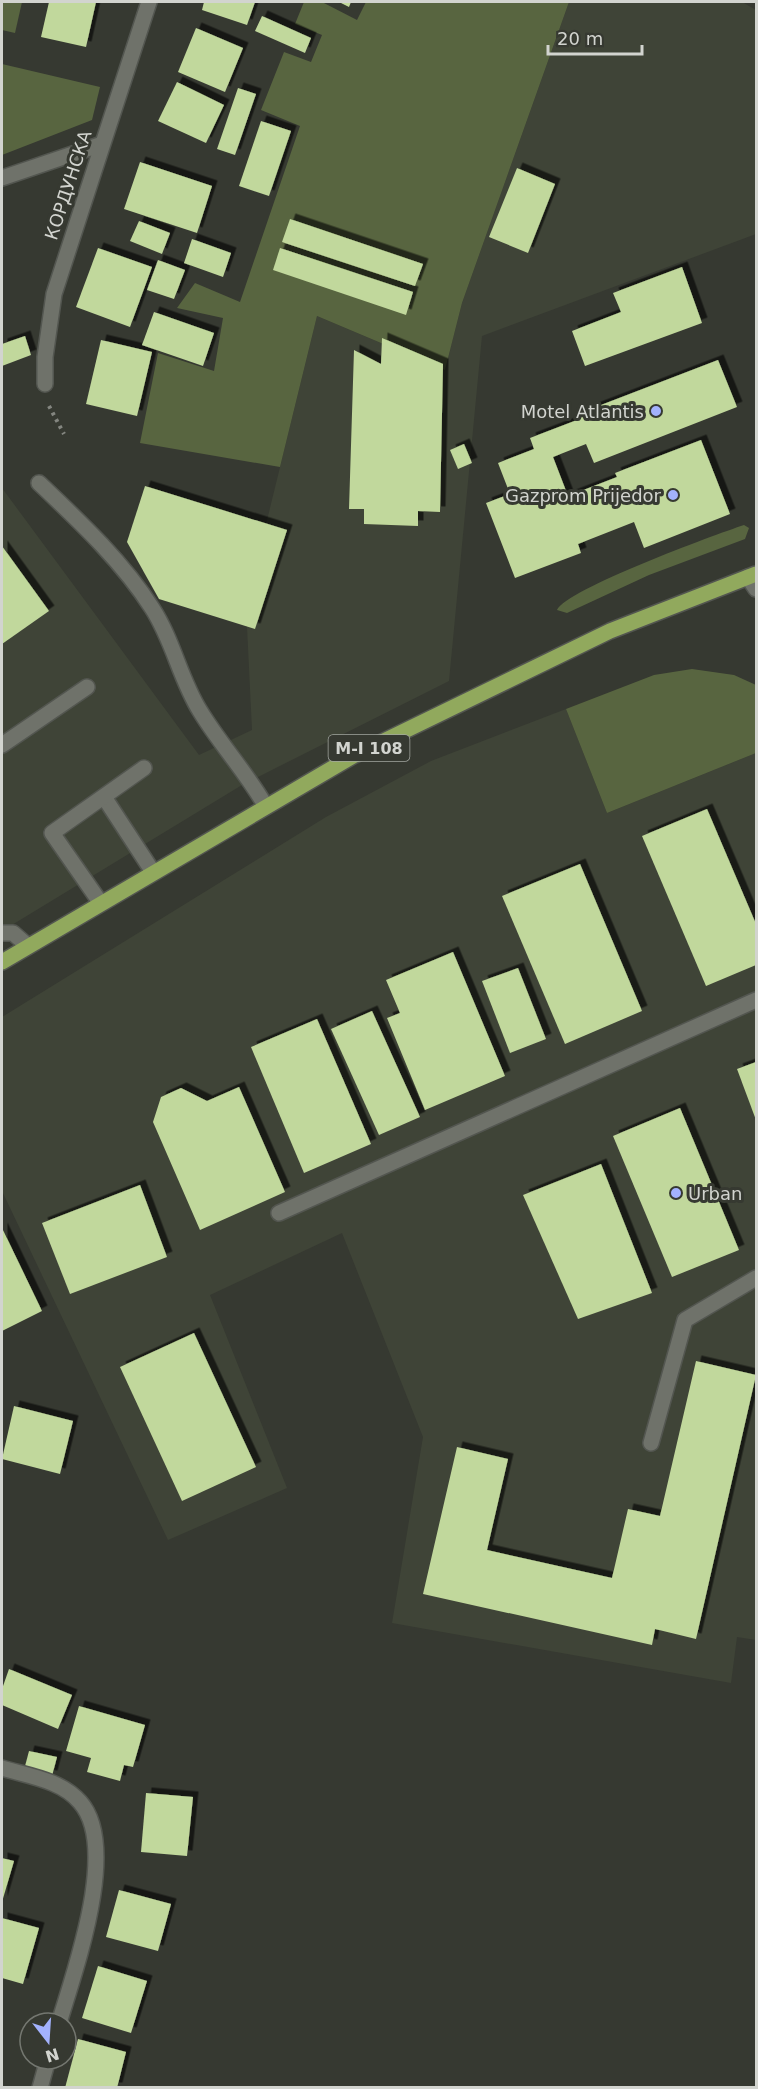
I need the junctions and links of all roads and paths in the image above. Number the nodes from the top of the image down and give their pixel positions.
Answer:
1 (149, 2) edge
2 (102, 144) junction
3 (2, 178) edge
4 (45, 384) joint
5 (64, 434) dead end
6 (39, 483) dead end
7 (754, 580) edge
8 (87, 687) dead end
9 (2, 745) edge
10 (144, 768) dead end
11 (104, 797) junction
12 (265, 805) junction
13 (153, 872) junction
14 (100, 902) junction
15 (2, 933) edge
16 (28, 946) junction
17 (2, 962) edge
18 (756, 1000) edge
19 (279, 1213) dead end
20 (756, 1278) edge
21 (651, 1443) dead end
22 (2, 1768) edge
23 (62, 2011) edge
24 (45, 2071) edge
25 (40, 2088) edge

1 - 2 street, КОРДУНСКА
2 - 3 street
2 - 4 street, КОРДУНСКА
4 - 5 path
6 - 12 street
7 - 12 main road, M-I 108
8 - 9 street
10 - 11 street
11 - 13 street
11 - 14 street
12 - 13 main road, M-I 108
13 - 14 main road, M-I 108
14 - 16 main road, M-I 108
15 - 16 street
16 - 17 main road, M-I 108
18 - 19 street
20 - 21 street
22 - 23 street
24 - 25 street

